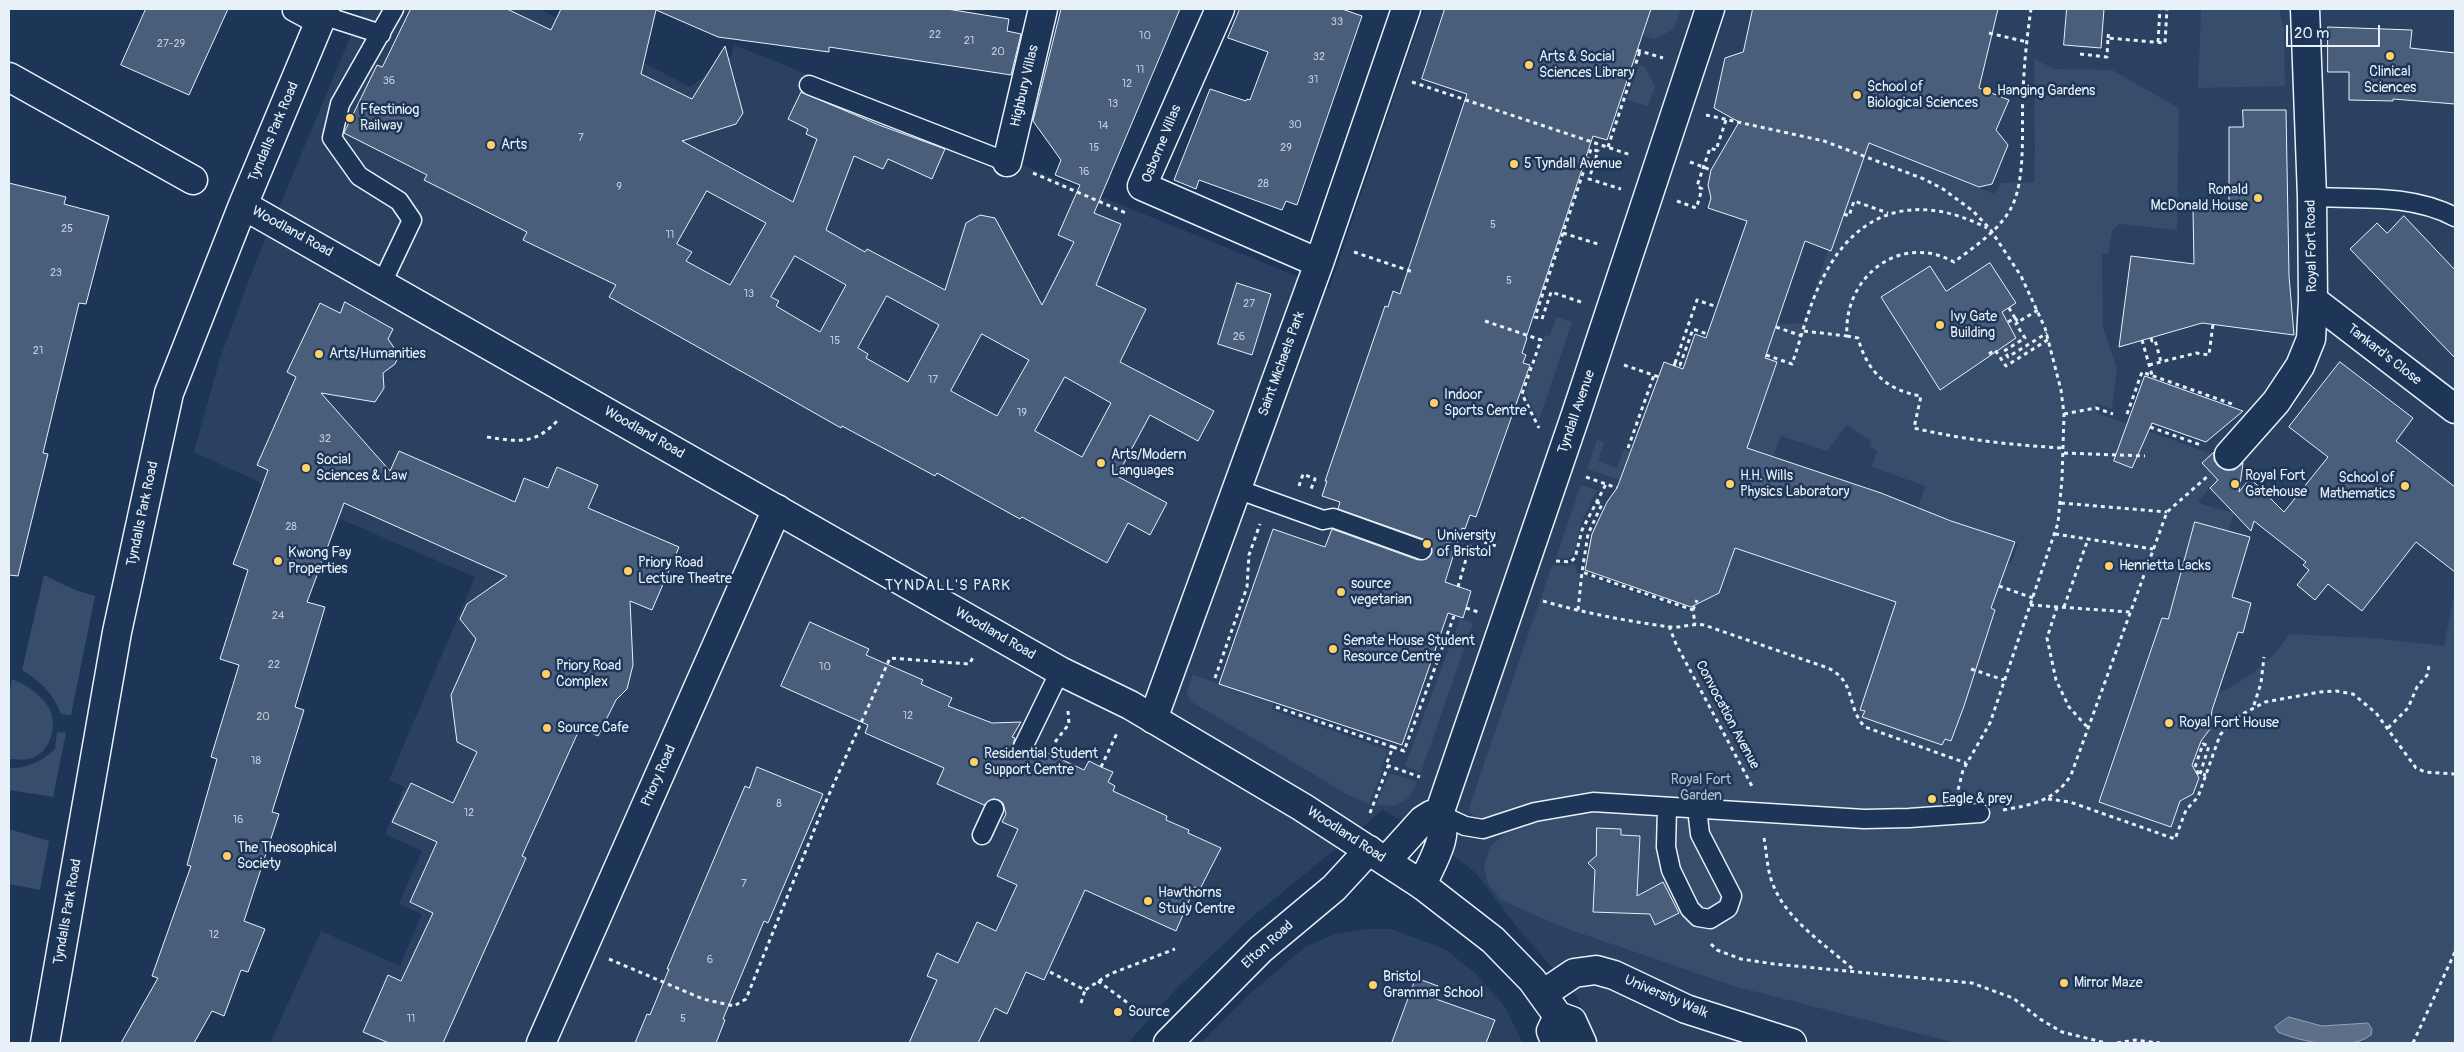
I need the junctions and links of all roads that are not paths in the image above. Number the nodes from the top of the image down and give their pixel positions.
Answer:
1 (394, 9) edge
2 (1042, 9) edge
3 (1220, 9) edge
4 (1406, 9) edge
5 (1710, 9) edge
6 (2304, 9) edge
7 (292, 11) dead end
8 (322, 16) edge
9 (381, 34) junction
10 (9, 77) edge
11 (809, 85) dead end
12 (1007, 162) joint
13 (193, 180) dead end
14 (2312, 197) junction
15 (243, 205) junction
16 (2455, 217) edge
17 (1319, 262) junction
18 (382, 283) junction
19 (2313, 300) junction
20 (2455, 409) edge
21 (2220, 464) road end
22 (1237, 489) junction
23 (777, 510) junction
24 (1422, 550) dead end
25 (1060, 671) junction
26 (1153, 719) junction
27 (1023, 747) dead end
28 (1667, 808) junction
29 (994, 809) dead end
30 (1696, 809) junction
31 (1980, 813) road end
32 (1439, 814) junction
33 (982, 835) dead end
34 (1377, 855) junction
35 (1422, 885) junction
36 (1551, 1005) junction
37 (44, 1043) edge
38 (541, 1043) edge
39 (1168, 1043) edge
40 (1556, 1043) edge
41 (1582, 1043) edge
42 (1792, 1043) edge

1 - 9 lane
2 - 12 street, Highbury Villas
3 - 17 street, Osborne Villas
4 - 17 street, Saint Michaels Park
5 - 32 street, Tyndall Avenue
6 - 14 street, Royal Fort Road
7 - 8 lane
8 - 9 lane
8 - 15 street, Tyndalls Park Road
9 - 18 lane
10 - 13 street
11 - 12 lane
14 - 16 lane
14 - 19 street, Royal Fort Road
15 - 18 street, Woodland Road
15 - 37 street, Tyndalls Park Road
17 - 22 street, Saint Michaels Park
18 - 23 street, Woodland Road
19 - 20 street, Tankard's Close
19 - 21 street, Royal Fort Road
22 - 24 lane
22 - 26 street, Saint Michaels Park
23 - 25 street, Woodland Road
23 - 38 street, Priory Road
25 - 26 street, Woodland Road
25 - 27 lane
26 - 34 street, Woodland Road
28 - 30 lane
28 - 30 lane
28 - 32 lane
29 - 33 lane
30 - 31 lane
32 - 34 street
32 - 35 street, Tyndall Avenue
34 - 35 street, Woodland Road
34 - 39 street, Elton Road
35 - 36 street, Woodland Road
36 - 40 street
36 - 41 street, Woodland Road
36 - 42 street, University Walk

